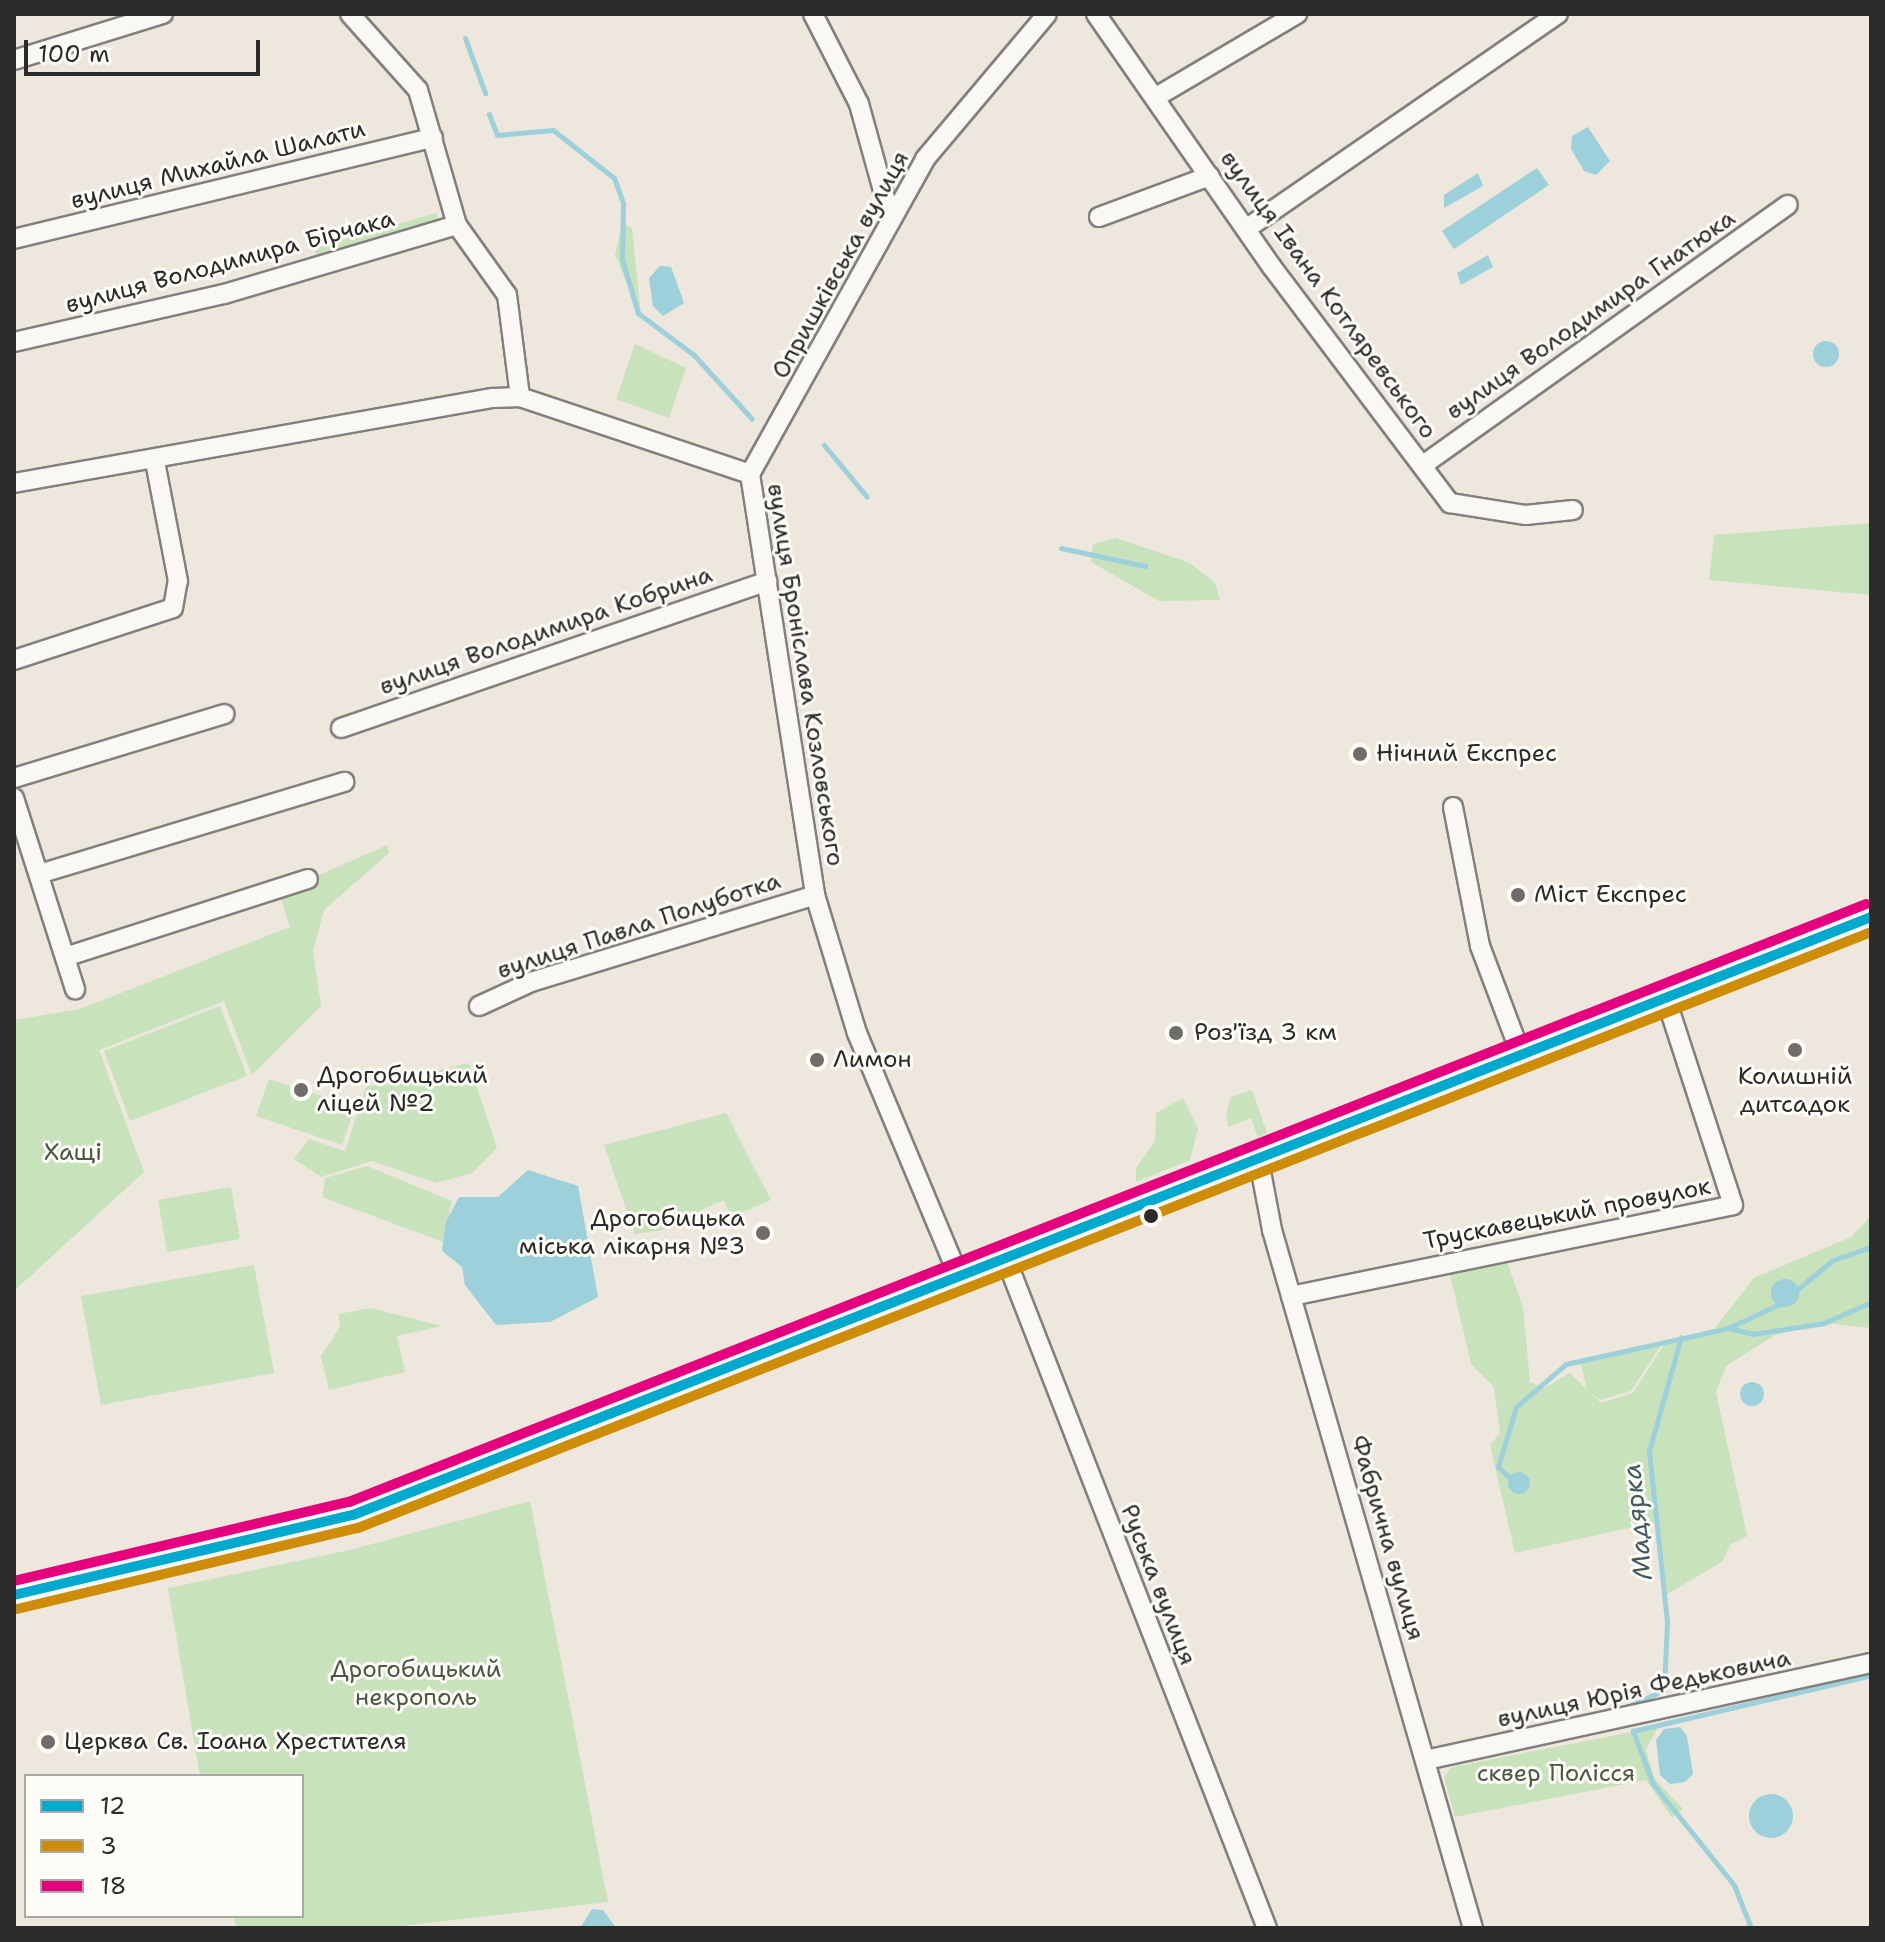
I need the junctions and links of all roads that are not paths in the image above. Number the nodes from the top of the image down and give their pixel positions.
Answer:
1 (163, 14) edge
2 (350, 14) edge
3 (813, 14) edge
4 (1047, 14) edge
5 (1096, 14) edge
6 (1297, 14) edge
7 (1558, 14) edge
8 (123, 20) edge
9 (14, 60) edge
10 (1156, 97) junction
11 (433, 138) junction
12 (1210, 176) junction
13 (1788, 205) dead end
14 (890, 216) junction
15 (1099, 217) dead end
16 (457, 225) junction
17 (1246, 229) junction
18 (14, 239) edge
19 (14, 342) edge
20 (520, 397) junction
21 (155, 461) junction
22 (1423, 465) junction
23 (750, 474) junction
24 (14, 483) edge
25 (1573, 510) dead end
26 (767, 581) junction
27 (14, 660) edge
28 (225, 714) dead end
29 (341, 728) dead end
30 (14, 778) edge
31 (344, 782) dead end
32 (14, 798) edge
33 (1453, 807) dead end
34 (39, 874) junction
35 (308, 879) dead end
36 (815, 895) junction
37 (1871, 917) edge
38 (65, 957) junction
39 (75, 989) dead end
40 (1666, 999) junction
41 (479, 1006) dead end
42 (1522, 1057) junction
43 (1259, 1161) junction
44 (1006, 1259) junction
45 (959, 1277) junction
46 (1291, 1296) junction
47 (14, 1595) edge
48 (1871, 1663) edge
49 (1426, 1760) junction
50 (1267, 1928) edge
51 (1473, 1928) edge

1 - 8 street
2 - 11 street
3 - 14 street
4 - 14 street, Опришківська вулиця
5 - 10 street, вулиця Івана Котляревського
6 - 10 street
7 - 17 street
8 - 9 street
10 - 12 street, вулиця Івана Котляревського
11 - 16 street
11 - 18 street, вулиця Михайла Шалати
12 - 15 street
12 - 17 street, вулиця Івана Котляревського
13 - 22 street, вулиця Володимира Гнатюка
14 - 23 street, Опришківська вулиця
16 - 19 street, вулиця Володимира Бірчака
16 - 20 street
17 - 22 street, вулиця Івана Котляревського
20 - 21 street, вулиця Броніслава Козловського
20 - 23 street, вулиця Броніслава Козловського
21 - 24 street, вулиця Броніслава Козловського
21 - 27 street
22 - 25 street, вулиця Івана Котляревського
23 - 26 street, вулиця Броніслава Козловського
26 - 29 street, вулиця Володимира Кобрина
26 - 36 street, вулиця Броніслава Козловського
28 - 30 street
31 - 34 street
32 - 34 street
33 - 42 street
34 - 38 street
35 - 38 street
36 - 41 street, вулиця Павла Полуботка
36 - 45 street, вулиця Броніслава Козловського
37 - 40 main road
38 - 39 street
40 - 42 main road
40 - 46 street, Трускавецький провулок
42 - 43 main road
43 - 44 main road
43 - 46 street, Фабрична вулиця
44 - 45 main road
44 - 50 street, Руська вулиця
45 - 47 main road
46 - 49 street, Фабрична вулиця
48 - 49 street, вулиця Юрія Федьковича
49 - 51 street, Фабрична вулиця

